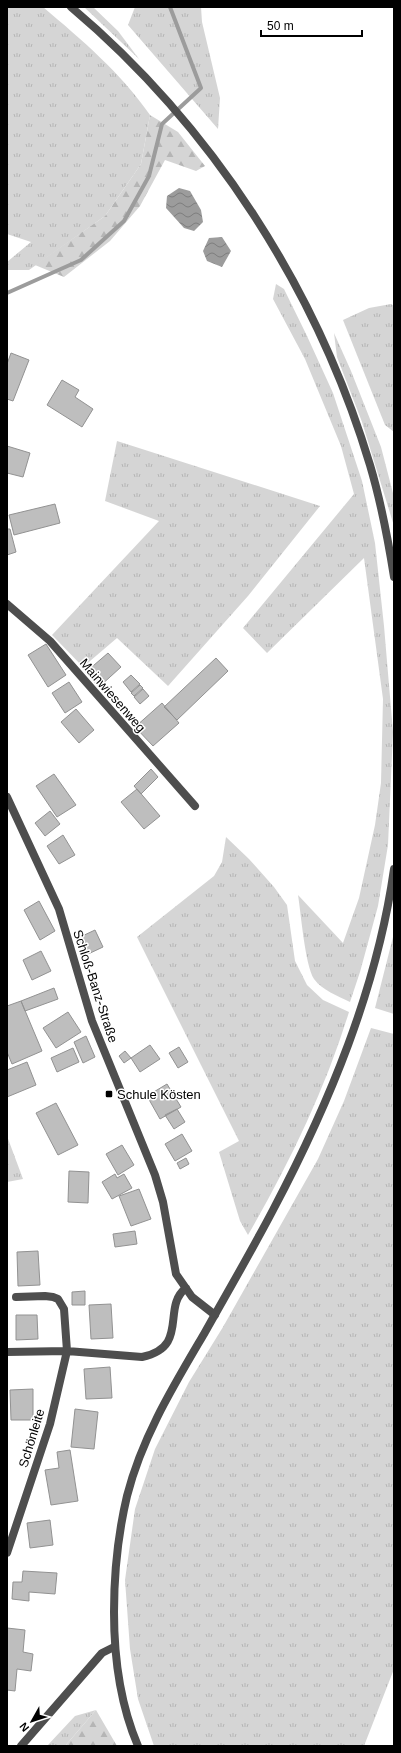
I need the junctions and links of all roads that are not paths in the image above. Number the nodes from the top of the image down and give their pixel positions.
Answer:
1 (71, 7) edge
2 (394, 577) edge
3 (7, 604) edge
4 (7, 797) edge
5 (195, 806) dead end
6 (394, 869) edge
7 (186, 1288) junction
8 (16, 1297) dead end
9 (214, 1315) junction
10 (67, 1351) junction
11 (7, 1352) edge
12 (7, 1553) edge
13 (114, 1647) junction
14 (21, 1746) edge
15 (138, 1746) edge

1 - 2 street
3 - 5 street, Mainwiesenweg
4 - 7 street, Schloß-Banz-Straße
6 - 9 street
7 - 9 street, Schloß-Banz-Straße
7 - 10 street
8 - 10 street, Schönleite
9 - 13 street
10 - 11 street
10 - 12 street, Schönleite
13 - 14 street
13 - 15 street

